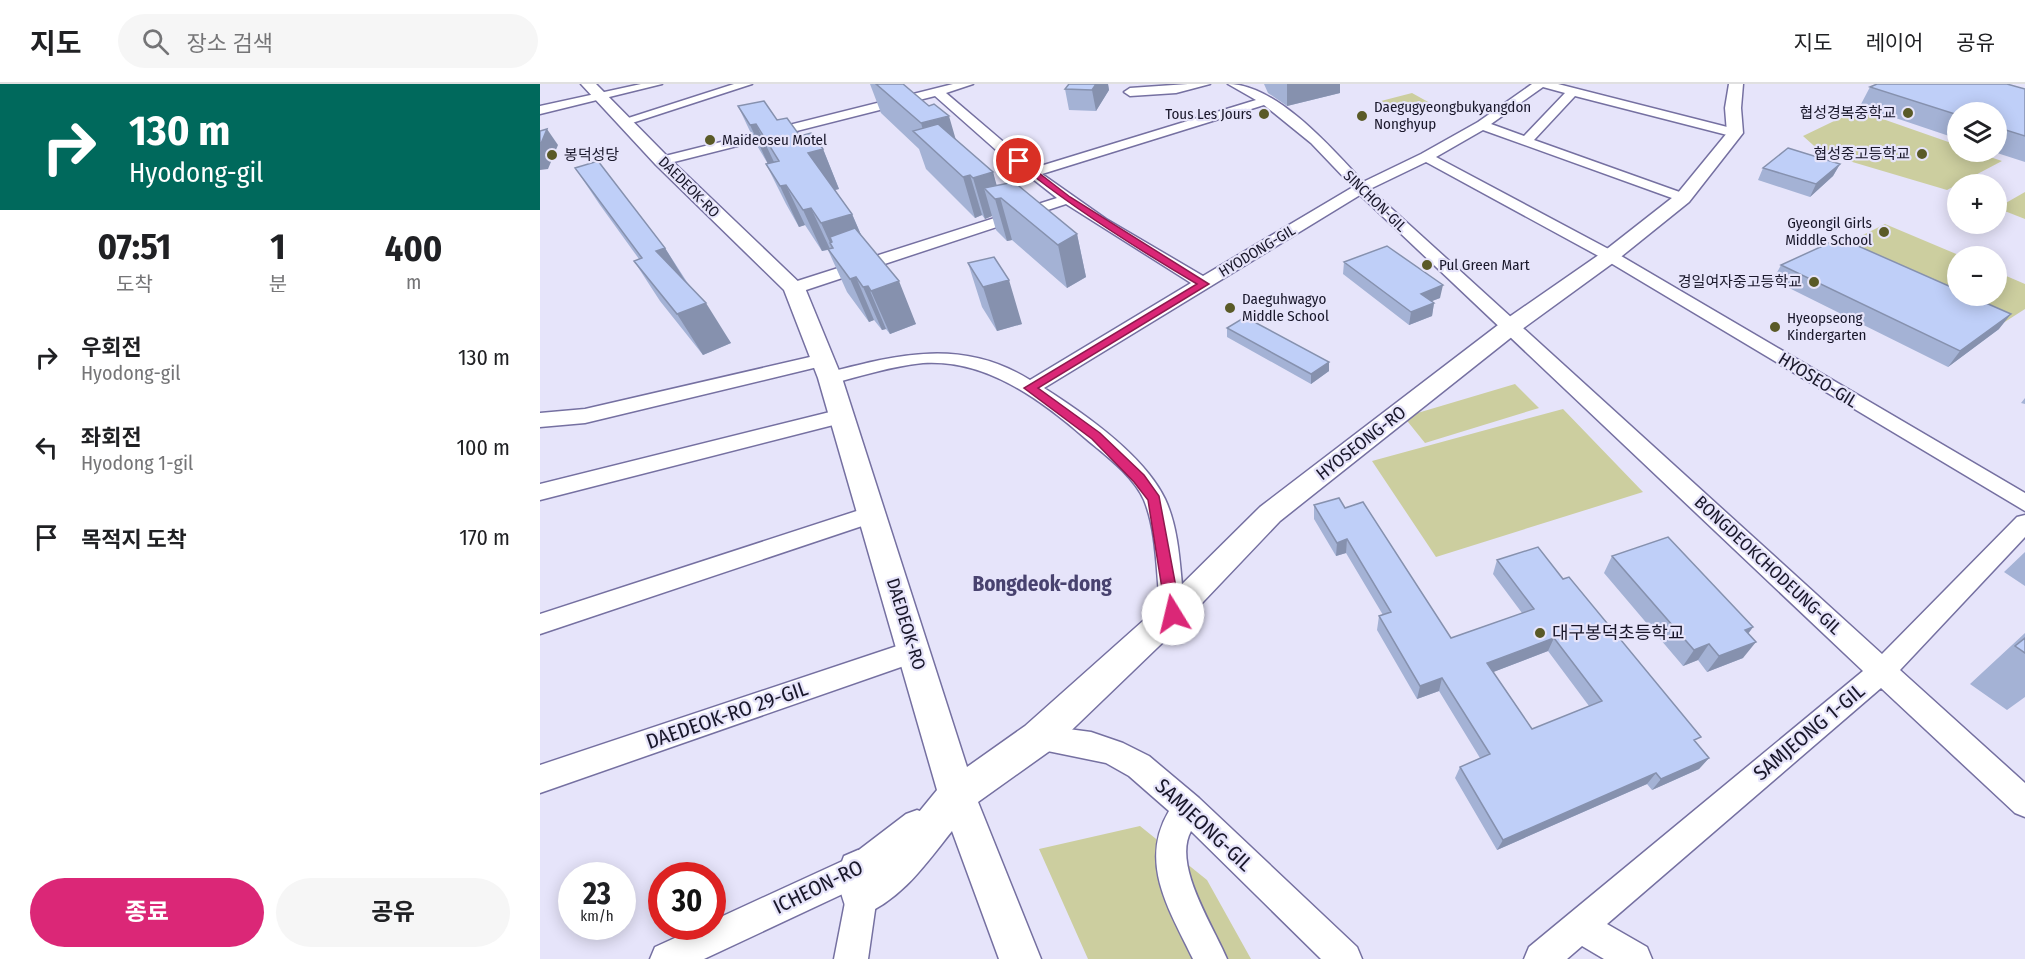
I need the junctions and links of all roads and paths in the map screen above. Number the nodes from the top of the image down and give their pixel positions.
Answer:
1 (656, 84) edge
2 (746, 84) edge
3 (967, 84) edge
4 (1204, 84) edge
5 (1539, 84) edge
6 (1544, 84) edge
7 (1736, 84) edge
8 (1239, 85) edge
9 (595, 90) edge
10 (1573, 91) junction
11 (937, 92) junction
12 (1130, 92) dead end
13 (1266, 101) junction
14 (540, 110) edge
15 (625, 121) junction
16 (1482, 124) junction
17 (1735, 133) junction
18 (1526, 141) junction
19 (1425, 157) junction
20 (662, 161) junction
21 (1034, 172) junction
22 (1361, 188) junction
23 (1683, 198) junction
24 (1067, 199) junction
25 (1610, 256) junction
26 (1204, 284) junction
27 (794, 288) junction
28 (1510, 327) junction
29 (826, 369) junction
30 (1030, 388) junction
31 (842, 416) junction
32 (540, 420) edge
33 (540, 492) edge
34 (2025, 503) edge
35 (872, 514) junction
36 (2025, 523) edge
37 (1173, 614) junction
38 (540, 624) edge
39 (915, 651) junction
40 (1882, 671) junction
41 (1038, 738) junction
42 (540, 779) edge
43 (957, 795) junction
44 (2025, 803) edge
45 (1188, 808) junction
46 (860, 883) junction
47 (1580, 926) junction
48 (667, 959) edge
49 (851, 959) edge
50 (1020, 959) edge
51 (1210, 959) edge
52 (1345, 959) edge
53 (1541, 959) edge
54 (1635, 959) edge

1 - 9 street
2 - 15 street
3 - 11 street
4 - 12 street
5 - 16 street, HYODONG-GIL
6 - 10 street
7 - 17 main road
8 - 13 street, SINCHON-GIL
9 - 14 street
9 - 15 main road, DAEDEOK-RO
10 - 17 street
10 - 18 street
11 - 20 street
11 - 21 street
13 - 21 street
13 - 22 street, SINCHON-GIL
15 - 20 main road, DAEDEOK-RO
16 - 18 street
16 - 19 street, HYODONG-GIL
17 - 23 main road, HYOSEONG-RO
18 - 23 street
19 - 22 street, HYODONG-GIL
19 - 25 street
20 - 27 main road, DAEDEOK-RO
21 - 24 street
22 - 26 street, HYODONG-GIL
22 - 28 street, SINCHON-GIL
23 - 25 main road, HYOSEONG-RO
24 - 26 street
24 - 27 street
25 - 28 main road, HYOSEONG-RO
25 - 34 street, HYOSEO-GIL
26 - 30 street, HYODONG-GIL
27 - 29 main road, DAEDEOK-RO
28 - 37 main road, HYOSEONG-RO
28 - 40 street, BONGDEOKCHODEUNG-GIL
29 - 30 street
29 - 31 main road, DAEDEOK-RO
29 - 32 street
30 - 37 street
31 - 33 street
31 - 35 main road, DAEDEOK-RO
35 - 38 street
35 - 39 main road, DAEDEOK-RO
36 - 40 street, SAMJEONG 1-GIL
37 - 41 main road, HYOSEONG-RO
39 - 42 street, DAEDEOK-RO 29-GIL
39 - 43 main road, DAEDEOK-RO
40 - 44 street, BONGDEOKCHODEUNG-GIL
40 - 47 street, SAMJEONG 1-GIL
41 - 43 main road, HYOSEONG-RO
41 - 45 street, SAMJEONG-GIL
43 - 46 main road, HYOSEONG-RO
43 - 50 main road, DAEDEOK-RO
45 - 51 street
45 - 52 street, SAMJEONG-GIL
46 - 48 street, ICHEON-RO
46 - 49 street
47 - 53 street, SAMJEONG 1-GIL
47 - 54 street

